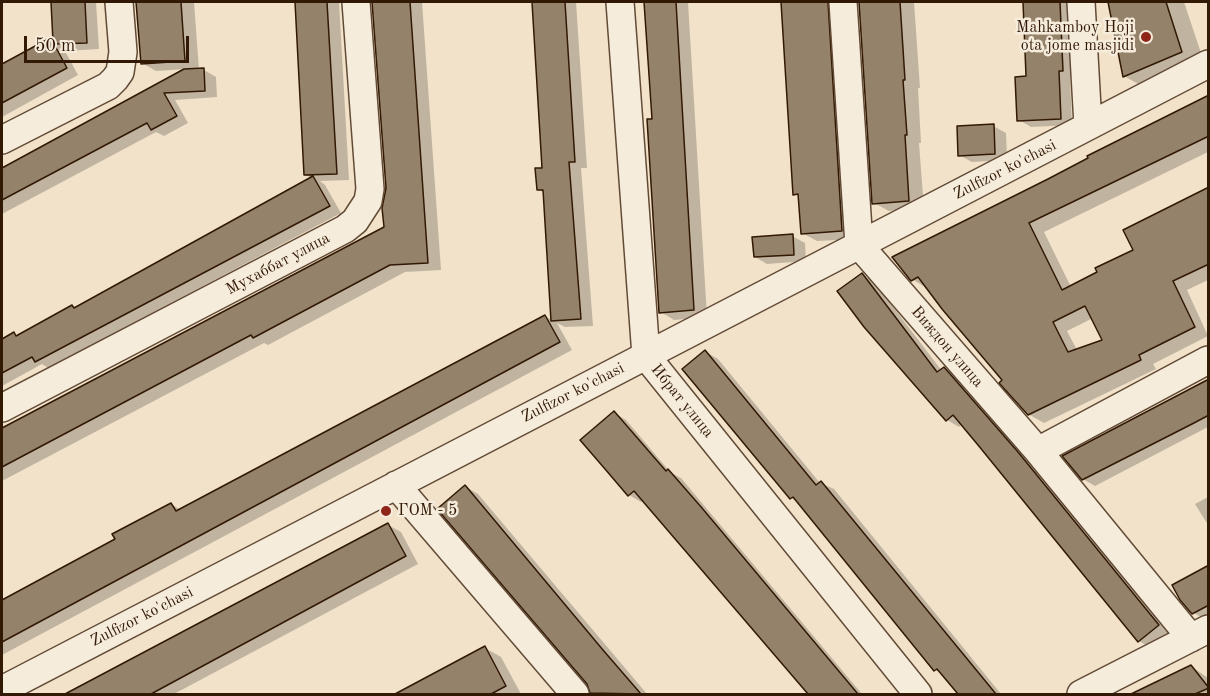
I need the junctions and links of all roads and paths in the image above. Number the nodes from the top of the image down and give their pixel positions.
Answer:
1 (119, 2) edge
2 (356, 2) edge
3 (620, 2) edge
4 (843, 2) edge
5 (1081, 2) edge
6 (1209, 64) edge
7 (1088, 126) junction
8 (2, 140) edge
9 (858, 245) junction
10 (646, 356) junction
11 (1209, 360) edge
12 (2, 408) edge
13 (1038, 451) junction
14 (396, 485) junction
15 (1200, 634) edge
16 (2, 690) edge
17 (564, 692) edge
18 (918, 694) edge
19 (1081, 694) edge

1 - 8 street
2 - 12 street, Мухаббат улица
3 - 10 street, Ибрат улица
4 - 9 street
5 - 7 street
6 - 7 street, Zulfizor ko'chasi
7 - 9 street, Zulfizor ko'chasi
9 - 10 street, Zulfizor ko'chasi
9 - 13 street, Виждон улица
10 - 14 street, Zulfizor ko'chasi
10 - 18 street, Ибрат улица
11 - 13 street
13 - 15 street, Виждон улица
14 - 16 street, Zulfizor ko'chasi
14 - 17 street
15 - 19 street

